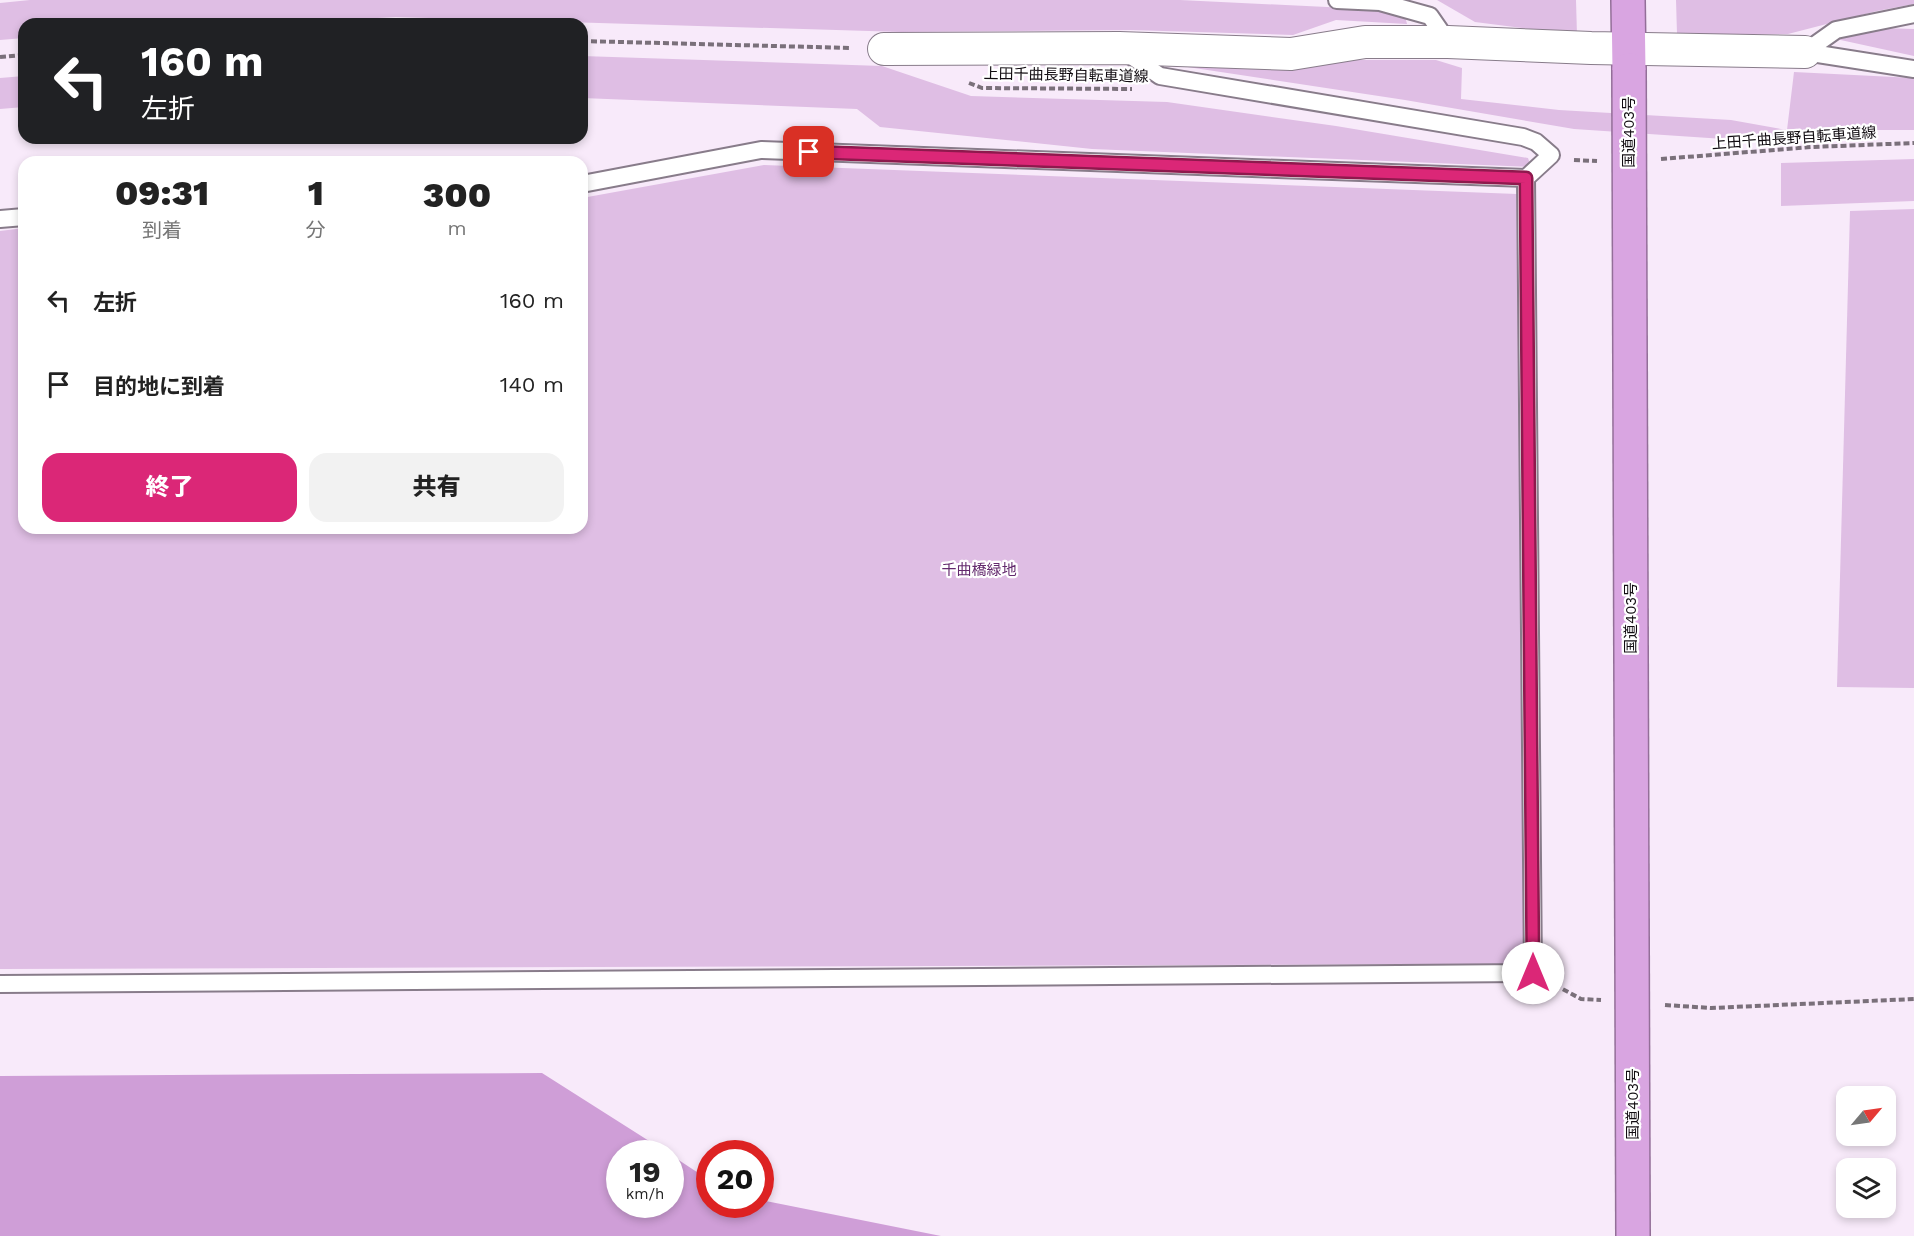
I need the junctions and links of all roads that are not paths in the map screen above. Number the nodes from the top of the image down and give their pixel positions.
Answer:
1 (1337, 0) edge
2 (1914, 14) edge
3 (1628, 35) edge
4 (1448, 42) junction
5 (1119, 48) junction
6 (884, 49) road end
7 (1805, 52) junction
8 (1914, 69) edge
9 (1526, 178) junction
10 (588, 183) edge
11 (18, 218) edge
12 (0, 219) edge
13 (0, 984) edge
14 (1634, 1236) edge

1 - 4 lane
2 - 7 lane
3 - 4 street
3 - 7 street
3 - 14 highway, 国道403号, bridge
4 - 5 street
5 - 6 street
5 - 9 lane
7 - 8 lane
9 - 10 lane
9 - 13 lane
11 - 12 lane

